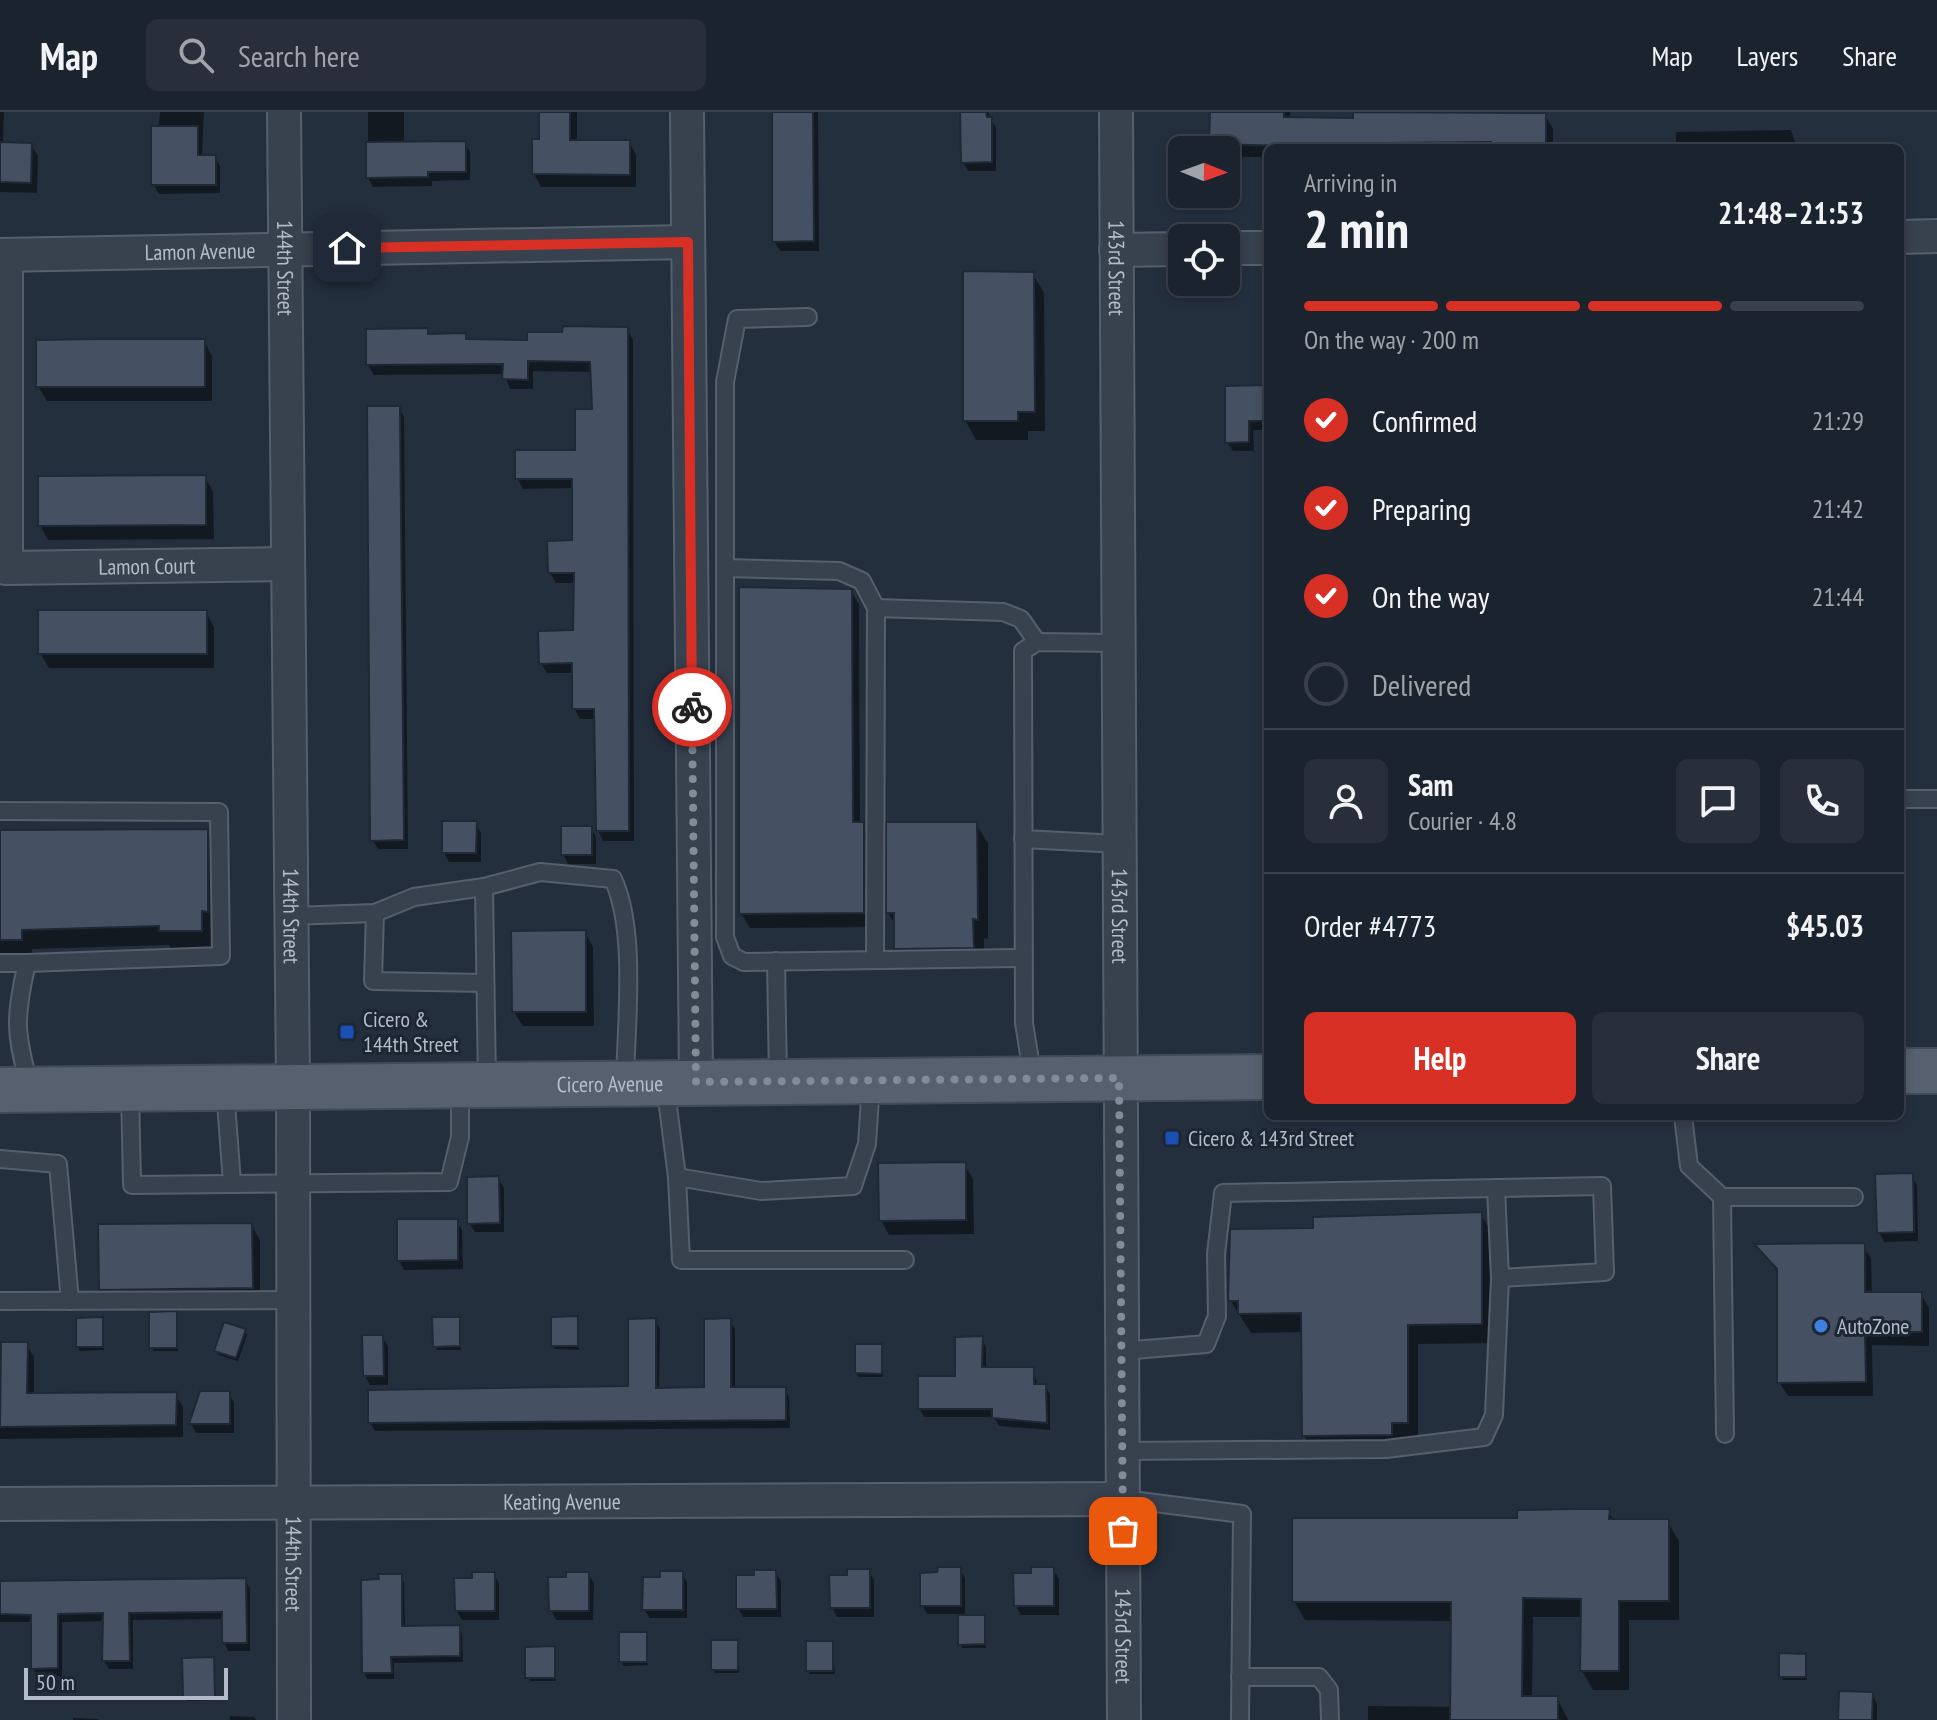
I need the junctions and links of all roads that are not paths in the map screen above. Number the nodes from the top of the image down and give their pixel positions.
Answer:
1 (284, 112) edge
2 (687, 112) edge
3 (1116, 112) edge
4 (1937, 236) edge
5 (1904, 237) edge
6 (688, 242) junction
7 (1240, 248) edge
8 (1264, 248) edge
9 (285, 249) junction
10 (1168, 249) edge
11 (1116, 250) junction
12 (3, 255) edge
13 (808, 317) dead end
14 (288, 564) junction
15 (725, 568) junction
16 (876, 608) junction
17 (1037, 642) junction
18 (1118, 643) junction
19 (1904, 799) edge
20 (1937, 799) edge
21 (0, 811) edge
22 (1023, 839) junction
23 (1119, 844) junction
24 (484, 887) junction
25 (375, 913) junction
26 (291, 916) junction
27 (1023, 958) junction
28 (875, 960) junction
29 (776, 961) junction
30 (0, 963) edge
31 (27, 963) junction
32 (485, 983) junction
33 (1904, 1071) edge
34 (1937, 1071) edge
35 (1264, 1077) edge
36 (1119, 1078) junction
37 (1033, 1079) junction
38 (871, 1080) junction
39 (778, 1081) junction
40 (662, 1082) junction
41 (473, 1084) junction
42 (293, 1086) junction
43 (225, 1087) junction
44 (130, 1088) junction
45 (10, 1090) edge
46 (1683, 1120) edge
47 (0, 1159) edge
48 (677, 1177) junction
49 (232, 1183) junction
50 (293, 1183) junction
51 (1496, 1188) junction
52 (1722, 1197) junction
53 (1854, 1197) dead end
54 (905, 1260) dead end
55 (1500, 1278) junction
56 (293, 1300) junction
57 (0, 1301) edge
58 (70, 1301) junction
59 (1122, 1351) junction
60 (1725, 1434) dead end
61 (1122, 1451) junction
62 (1123, 1499) junction
63 (293, 1503) junction
64 (0, 1504) edge
65 (1240, 1677) junction
66 (294, 1720) edge
67 (1124, 1720) edge
68 (1240, 1720) edge
69 (1330, 1720) edge

1 - 9 street, 144th Street
2 - 6 street
3 - 11 street, 143rd Street
4 - 5 street
6 - 9 street, Lamon Avenue
6 - 40 street
7 - 8 street
9 - 12 street, Lamon Avenue
9 - 14 street, 144th Street
10 - 11 street
11 - 18 street, 143rd Street
12 - 14 street, Lamon Court
13 - 15 lane
14 - 26 street, 144th Street
15 - 16 lane
15 - 29 lane
16 - 17 lane
16 - 28 lane
17 - 18 lane
17 - 22 lane
18 - 23 street, 143rd Street
19 - 20 lane
21 - 31 lane
22 - 23 lane
22 - 27 lane
23 - 36 street, 143rd Street
24 - 25 lane
24 - 32 lane
24 - 40 lane
25 - 26 lane
25 - 32 lane
26 - 42 street, 144th Street
27 - 28 lane
27 - 37 lane
28 - 29 lane
29 - 39 lane
30 - 31 lane
31 - 45 lane
32 - 41 lane
33 - 34 main road
35 - 36 main road, Cicero Avenue
36 - 37 main road, Cicero Avenue
36 - 59 street, 143rd Street
37 - 38 main road, Cicero Avenue
38 - 39 main road, Cicero Avenue
38 - 48 lane
39 - 40 main road, Cicero Avenue
40 - 41 main road, Cicero Avenue
40 - 48 lane
41 - 42 main road, Cicero Avenue
41 - 50 lane
42 - 43 main road, Cicero Avenue
42 - 50 street, 144th Street
43 - 44 main road, Cicero Avenue
43 - 49 lane
44 - 45 main road, Cicero Avenue
44 - 49 lane
46 - 52 lane
47 - 58 lane
48 - 54 lane
49 - 50 lane
50 - 56 street, 144th Street
51 - 55 lane
51 - 55 lane
51 - 59 lane
52 - 53 lane
52 - 60 lane
55 - 61 lane
56 - 58 lane
56 - 63 street, 144th Street
57 - 58 lane
59 - 61 street, 143rd Street
61 - 62 street, 143rd Street
62 - 63 street, Keating Avenue
62 - 65 lane
62 - 67 street, 143rd Street
63 - 64 street, Keating Avenue
63 - 66 street, 144th Street
65 - 68 lane
65 - 69 lane

